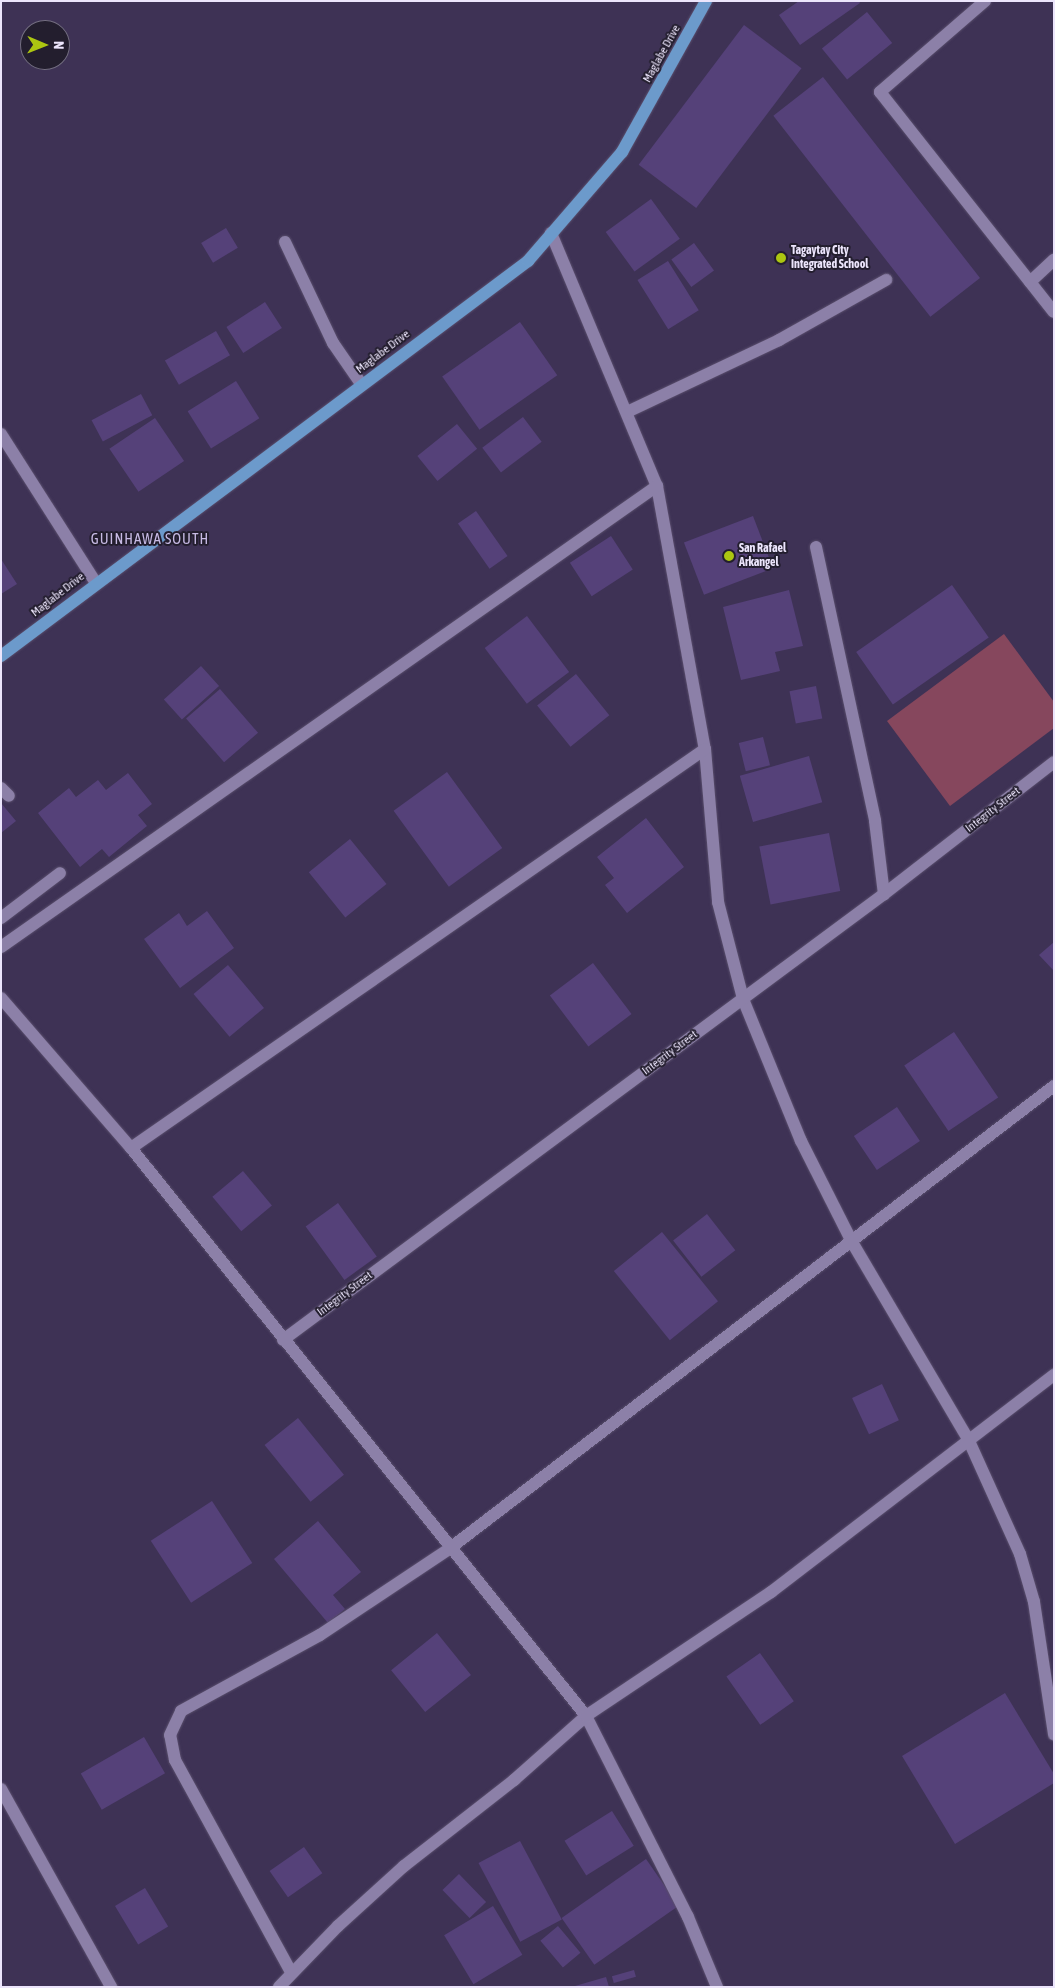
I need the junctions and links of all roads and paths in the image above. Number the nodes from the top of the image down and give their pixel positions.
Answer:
1 (706, 1) edge
2 (985, 1) edge
3 (551, 233) junction
4 (285, 242) dead end
5 (1054, 260) edge
6 (886, 280) dead end
7 (1030, 282) junction
8 (1054, 312) edge
9 (362, 385) junction
10 (627, 412) junction
11 (1, 434) edge
12 (657, 486) junction
13 (816, 547) dead end
14 (96, 584) junction
15 (1, 656) edge
16 (705, 749) junction
17 (1054, 762) edge
18 (60, 873) dead end
19 (884, 894) junction
20 (1, 918) edge
21 (1, 947) edge
22 (1, 998) edge
23 (743, 999) junction
24 (1054, 1086) edge
25 (131, 1148) junction
26 (852, 1242) junction
27 (283, 1340) junction
28 (1054, 1375) edge
29 (969, 1440) junction
30 (449, 1549) junction
31 (586, 1716) junction
32 (1054, 1734) edge
33 (1, 1789) edge
34 (291, 1972) junction
35 (111, 1987) edge
36 (278, 1987) edge
37 (717, 1987) edge

1 - 3 main road, Maglabe Drive
2 - 7 street
3 - 9 main road, Maglabe Drive
3 - 10 street
4 - 9 street
5 - 7 street
6 - 10 street
7 - 8 street
9 - 14 main road, Maglabe Drive
10 - 12 street
11 - 14 street
12 - 16 street
12 - 21 street
13 - 19 street
14 - 15 main road, Maglabe Drive
16 - 23 street
16 - 25 street
17 - 19 street, Integrity Street
18 - 20 street
19 - 23 street, Integrity Street
22 - 25 street
23 - 26 street
23 - 27 street, Integrity Street
24 - 26 street
25 - 27 street
26 - 29 street
26 - 30 street
27 - 30 street
28 - 29 street
29 - 31 street
29 - 32 street
30 - 31 street
30 - 34 street
31 - 34 street
31 - 37 street
33 - 35 street
34 - 36 street

